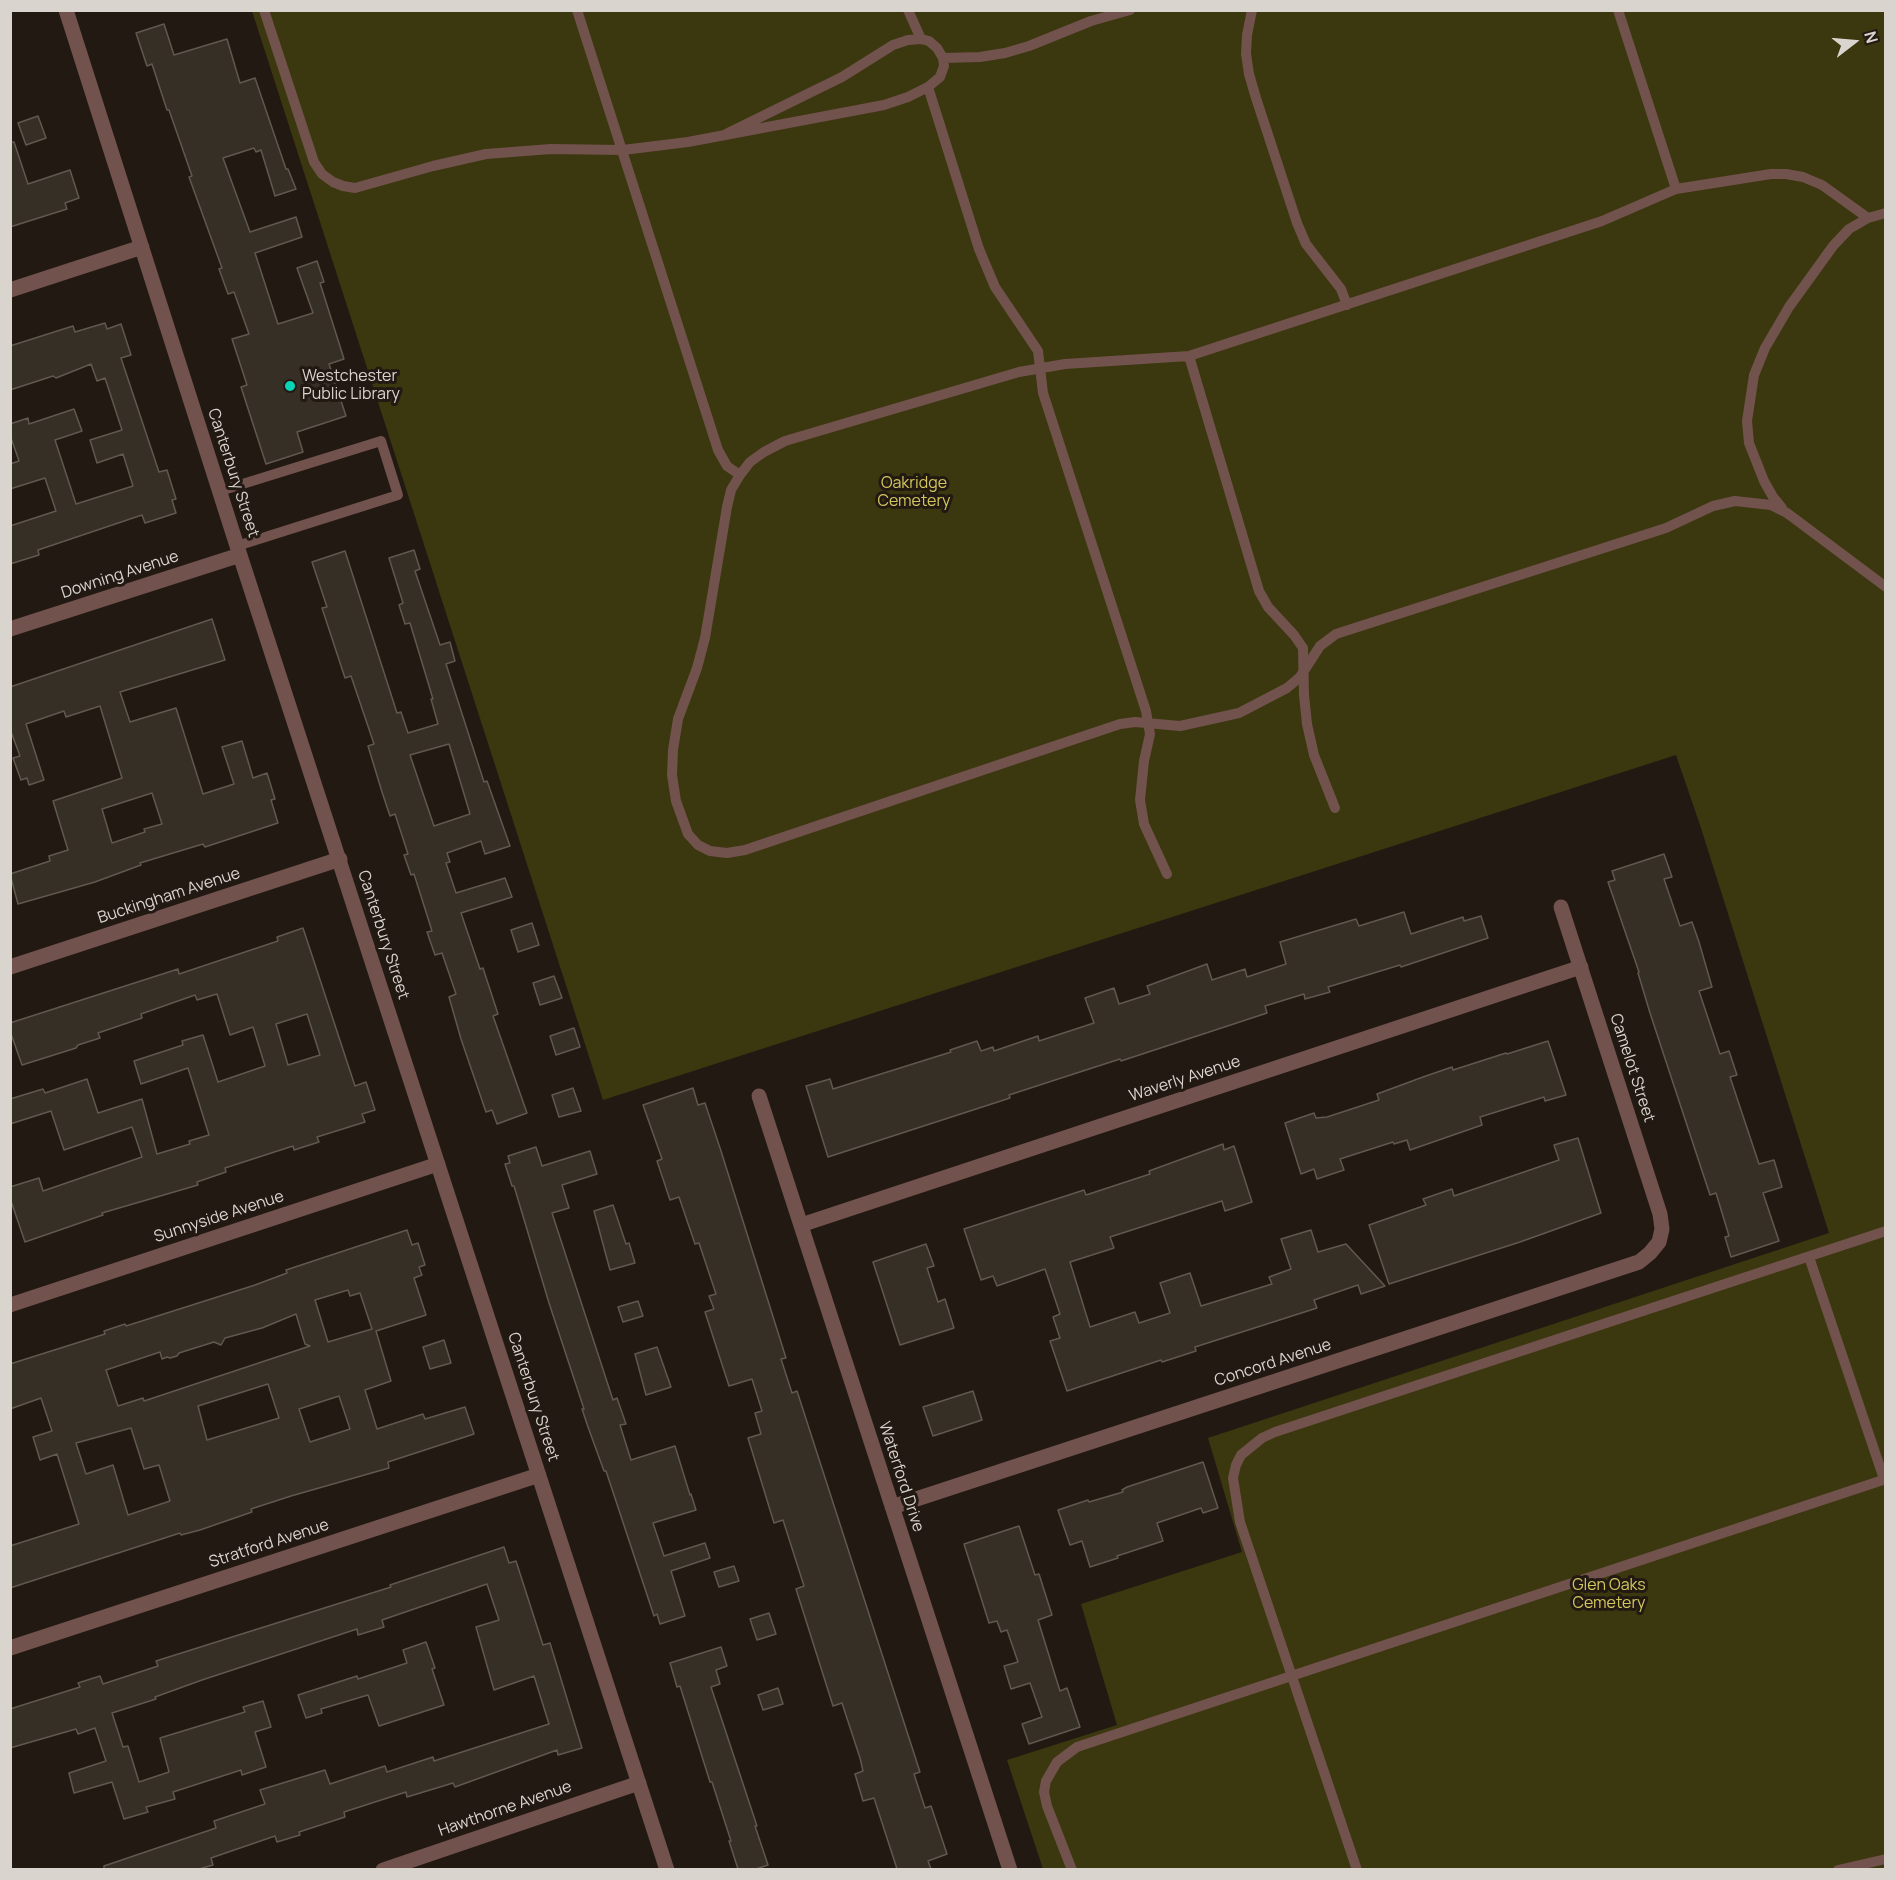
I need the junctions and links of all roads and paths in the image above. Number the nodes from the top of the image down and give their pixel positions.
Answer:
1 (66, 10) edge
2 (264, 10) edge
3 (577, 10) edge
4 (908, 10) edge
5 (1130, 10) edge
6 (1252, 10) edge
7 (1618, 10) edge
8 (921, 39) junction
9 (943, 58) junction
10 (928, 87) junction
11 (726, 134) junction
12 (623, 150) junction
13 (1676, 189) junction
14 (1886, 213) edge
15 (1868, 218) junction
16 (142, 247) junction
17 (10, 290) edge
18 (1347, 305) junction
19 (1189, 356) junction
20 (1040, 368) junction
21 (740, 475) junction
22 (220, 491) junction
23 (1787, 513) junction
24 (239, 550) junction
25 (1886, 587) edge
26 (10, 629) edge
27 (1304, 670) junction
28 (1149, 723) junction
29 (1335, 808) dead end
30 (340, 859) junction
31 (1167, 874) dead end
32 (1561, 907) dead end
33 (10, 967) edge
34 (1581, 967) junction
35 (759, 1096) dead end
36 (438, 1164) junction
37 (801, 1225) junction
38 (1886, 1231) edge
39 (1659, 1242) joint
40 (1809, 1257) junction
41 (10, 1305) edge
42 (539, 1475) junction
43 (1885, 1479) edge
44 (892, 1507) junction
45 (10, 1648) edge
46 (1292, 1676) junction
47 (639, 1783) junction
48 (1886, 1859) edge
49 (383, 1869) edge
50 (667, 1869) edge
51 (1010, 1869) edge
52 (1072, 1869) edge
53 (1358, 1869) edge
54 (1838, 1869) edge

1 - 16 street, Canterbury Street
2 - 12 lane
3 - 12 lane
4 - 8 lane
5 - 9 lane
6 - 18 lane
7 - 13 lane
8 - 9 lane
8 - 11 lane
9 - 10 lane
10 - 11 lane
10 - 20 lane
11 - 12 lane
12 - 21 lane
13 - 15 lane
13 - 18 lane
14 - 15 lane
15 - 23 lane
16 - 17 street
16 - 22 street, Canterbury Street
18 - 19 lane
19 - 20 lane
19 - 27 lane
20 - 21 lane
20 - 28 lane
21 - 28 lane
22 - 24 street, Canterbury Street
22 - 24 lane
23 - 25 lane
23 - 27 lane
24 - 26 street, Downing Avenue
24 - 30 street, Canterbury Street
27 - 28 lane
27 - 29 lane
28 - 31 lane
30 - 33 street, Buckingham Avenue
30 - 36 street, Canterbury Street
32 - 34 street, Camelot Street
34 - 37 street, Waverly Avenue
34 - 39 street, Camelot Street
35 - 37 street, Waterford Drive
36 - 41 street, Sunnyside Avenue
36 - 42 street, Canterbury Street
37 - 44 street, Waterford Drive
38 - 40 lane
39 - 44 street, Concord Avenue
40 - 43 lane
40 - 46 lane
42 - 45 street, Stratford Avenue
42 - 47 street, Canterbury Street
43 - 46 lane
44 - 51 street, Waterford Drive
46 - 52 lane
46 - 53 lane
47 - 49 street, Hawthorne Avenue
47 - 50 street, Canterbury Street
48 - 54 lane

